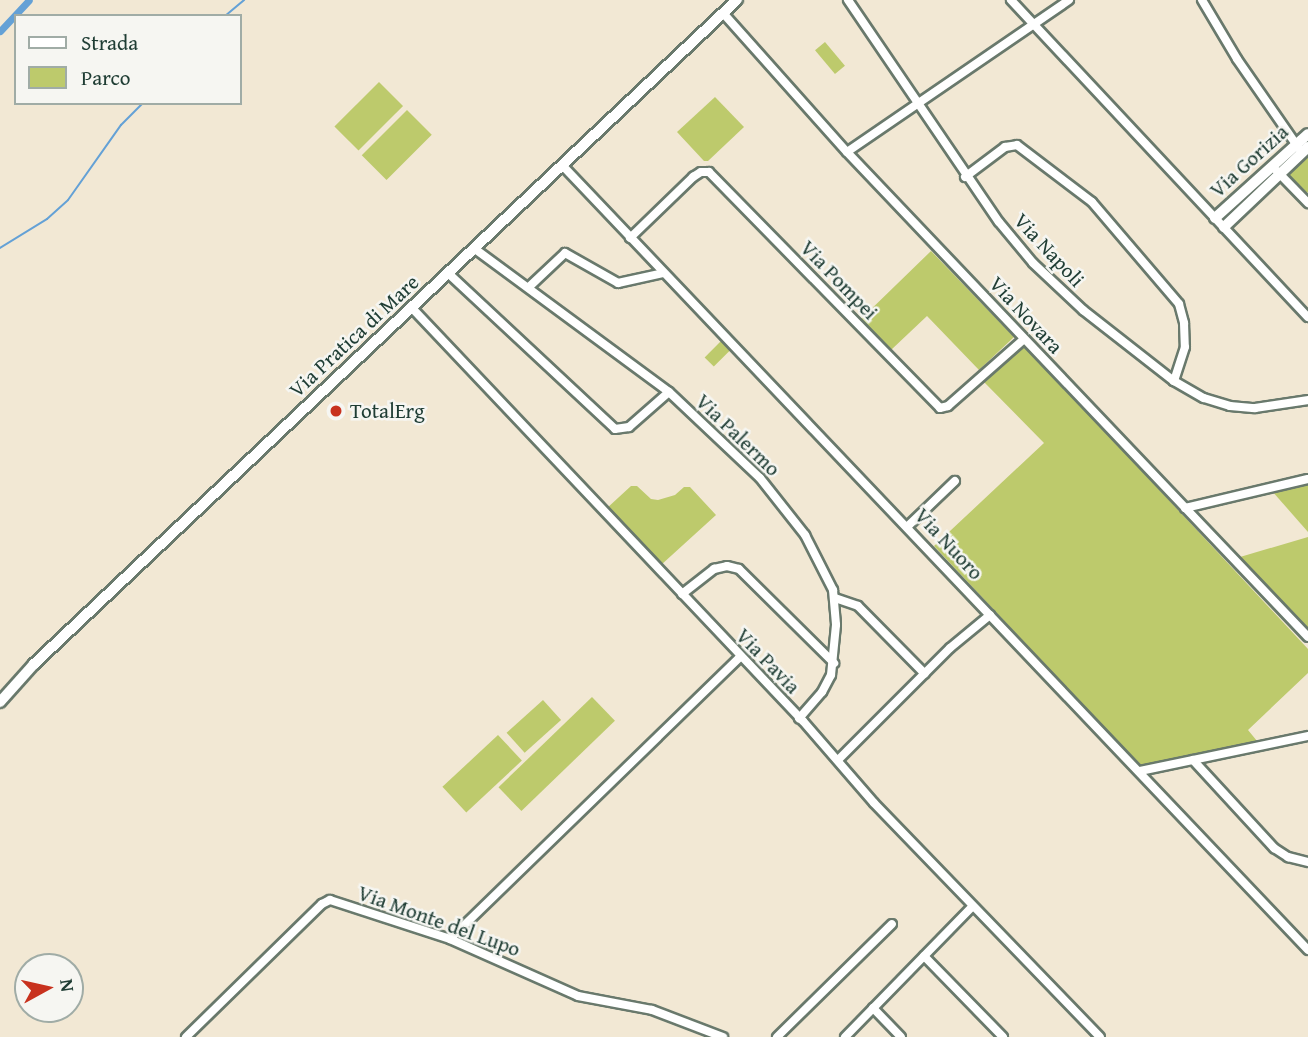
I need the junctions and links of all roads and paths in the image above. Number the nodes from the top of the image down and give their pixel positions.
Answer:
1 (737, 0) edge
2 (848, 0) edge
3 (1011, 0) edge
4 (1069, 0) edge
5 (1202, 0) edge
6 (723, 13) junction
7 (1034, 24) junction
8 (916, 105) junction
9 (1308, 134) edge
10 (1302, 148) edge
11 (847, 152) junction
12 (562, 165) junction
13 (1276, 170) junction
14 (965, 177) junction
15 (1308, 203) edge
16 (1215, 218) junction
17 (1224, 227) junction
18 (630, 238) junction
19 (475, 249) junction
20 (663, 273) junction
21 (449, 274) junction
22 (530, 286) junction
23 (412, 308) junction
24 (1308, 317) edge
25 (1024, 339) junction
26 (1174, 381) junction
27 (668, 392) junction
28 (1308, 400) edge
29 (1308, 479) edge
30 (955, 481) dead end
31 (1185, 508) junction
32 (908, 526) junction
33 (682, 594) junction
34 (835, 598) junction
35 (990, 615) junction
36 (1308, 637) edge
37 (740, 657) junction
38 (834, 663) junction
39 (925, 674) junction
40 (1, 697) edge
41 (799, 718) junction
42 (1308, 736) edge
43 (838, 760) junction
44 (1194, 760) junction
45 (1140, 771) junction
46 (1308, 862) edge
47 (973, 906) junction
48 (892, 924) dead end
49 (450, 939) junction
50 (1308, 950) edge
51 (924, 956) junction
52 (873, 1008) junction
53 (186, 1037) edge
54 (723, 1037) edge
55 (778, 1037) edge
56 (845, 1037) edge
57 (901, 1037) edge
58 (1003, 1037) edge
59 (1100, 1037) edge

1 - 6 street, Via Pratica di Mare
2 - 8 street, Via Napoli
3 - 7 street
4 - 7 street
5 - 10 street
6 - 11 street, Via Novara
6 - 12 street, Via Pratica di Mare
7 - 8 street
7 - 16 street
8 - 11 street
8 - 14 street, Via Napoli
9 - 10 street, Via Gorizia
10 - 13 street, Via Gorizia
11 - 25 street, Via Novara
12 - 18 street, Via Nuoro
12 - 19 street, Via Pratica di Mare
13 - 15 street
13 - 16 street, Via Gorizia
13 - 17 street, Via Gorizia
14 - 26 street, Via Napoli
14 - 26 street
16 - 17 street
17 - 24 street
18 - 20 street, Via Nuoro
18 - 25 street, Via Pompei
19 - 21 street, Via Pratica di Mare
19 - 22 street, Via Palermo
20 - 22 street
20 - 32 street, Via Nuoro
21 - 23 street, Via Pratica di Mare
21 - 27 street
22 - 27 street, Via Palermo
23 - 33 street, Via Pavia
23 - 40 street, Via Pratica di Mare
25 - 31 street, Via Novara
26 - 28 street, Via Napoli
27 - 34 street, Via Palermo
29 - 31 street
30 - 32 street
31 - 36 street, Via Novara
32 - 35 street, Via Nuoro
33 - 37 street, Via Pavia
33 - 38 street
34 - 38 street, Via Palermo
34 - 39 street
35 - 39 street
35 - 45 street, Via Nuoro
37 - 41 street, Via Pavia
37 - 49 street
38 - 41 street, Via Palermo
39 - 43 street
41 - 43 street, Via Pavia
42 - 44 street
43 - 47 street, Via Pavia
44 - 45 street
44 - 46 street
45 - 50 street, Via Nuoro
47 - 51 street
47 - 59 street, Via Pavia
48 - 55 street
49 - 53 street, Via Monte del Lupo
49 - 54 street, Via Monte del Lupo
51 - 52 street
51 - 58 street
52 - 56 street
52 - 57 street

